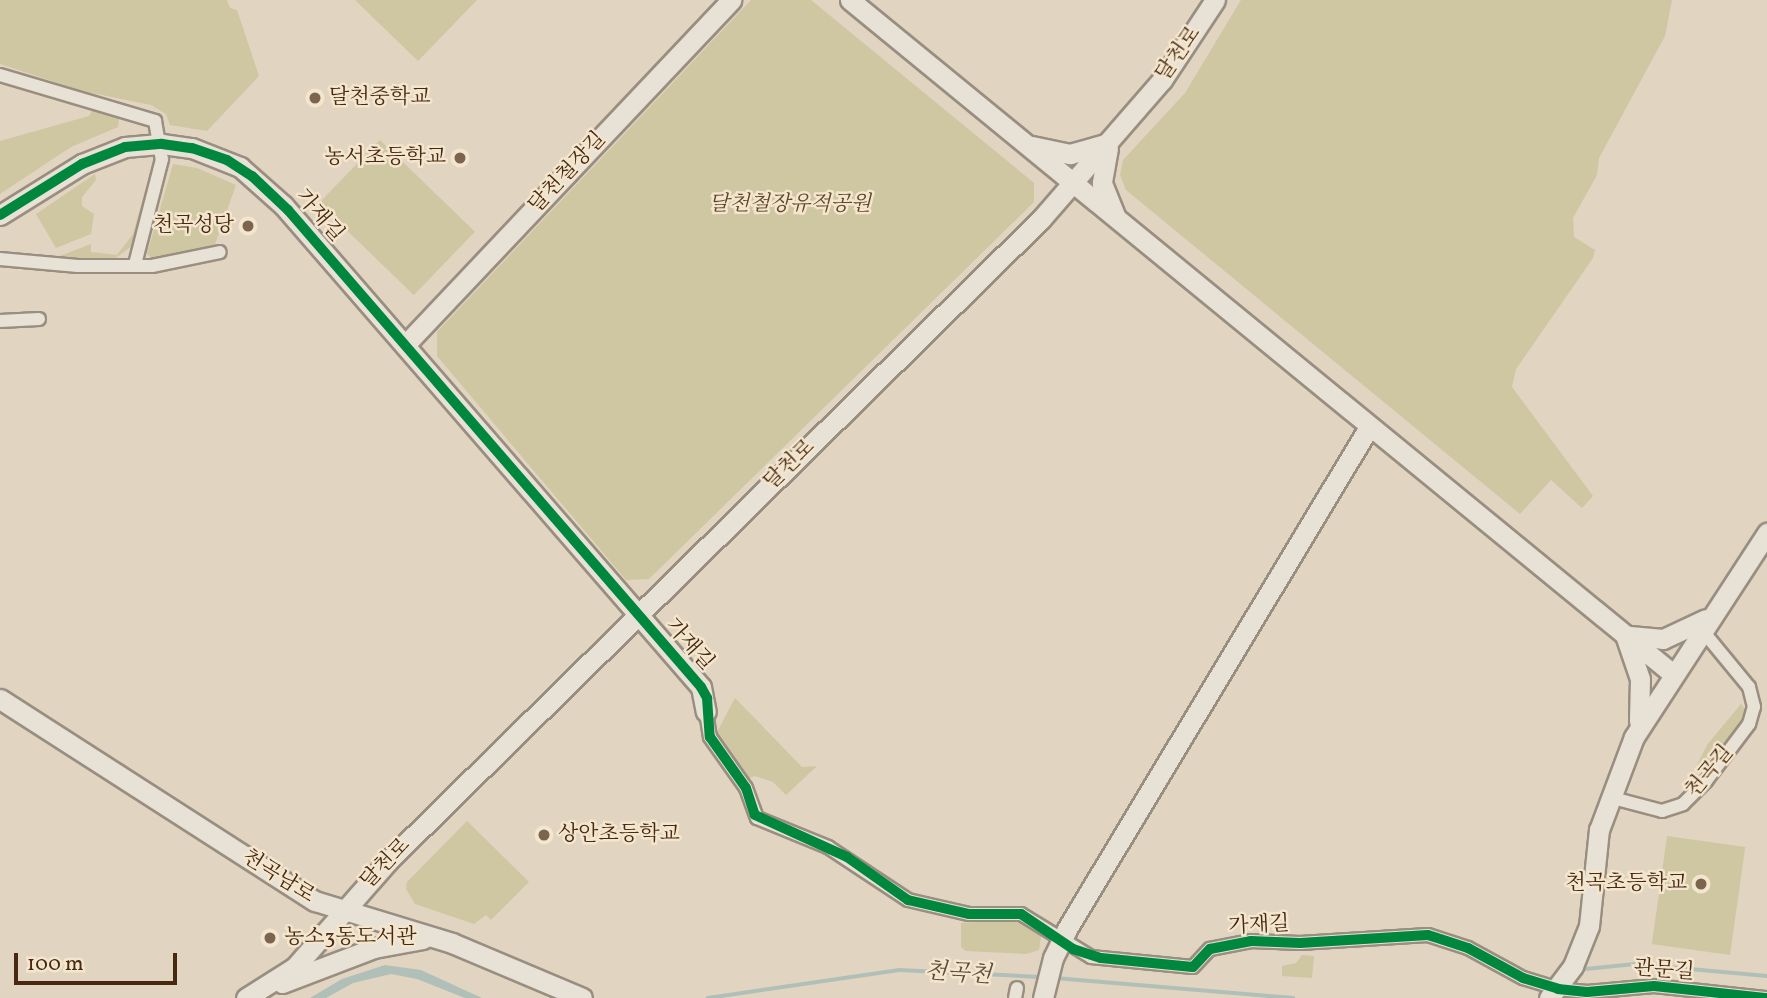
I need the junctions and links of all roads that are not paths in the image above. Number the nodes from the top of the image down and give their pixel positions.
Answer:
1 (731, 0) edge
2 (850, 0) edge
3 (1215, 0) edge
4 (0, 75) edge
5 (1021, 140) junction
6 (1111, 140) junction
7 (162, 144) junction
8 (1073, 184) junction
9 (0, 215) edge
10 (1122, 225) junction
11 (220, 252) dead end
12 (0, 259) edge
13 (135, 264) junction
14 (39, 319) dead end
15 (0, 321) edge
16 (405, 345) junction
17 (1369, 427) junction
18 (1767, 533) edge
19 (1714, 611) junction
20 (636, 616) junction
21 (1702, 630) junction
22 (1621, 632) junction
23 (1673, 674) junction
24 (0, 699) edge
25 (1761, 706) edge
26 (706, 712) joint
27 (1634, 737) junction
28 (1609, 797) junction
29 (342, 911) junction
30 (439, 939) junction
31 (1057, 950) junction
32 (254, 994) edge
33 (1553, 994) edge
34 (1578, 995) edge
35 (1043, 996) edge
36 (582, 998) edge
37 (1767, 998) edge

1 - 16 street, 달천철장길
2 - 5 street
3 - 6 street, 달천로
4 - 7 street
5 - 6 street
5 - 8 street
6 - 8 street, 달천로
6 - 10 street
7 - 9 street, 가재길
7 - 13 street
7 - 16 street, 가재길
8 - 10 street
8 - 20 street, 달천로
10 - 17 street
11 - 13 street
12 - 13 street
14 - 15 street
16 - 20 street, 가재길
17 - 22 street
17 - 31 street
18 - 19 street
19 - 21 street
19 - 22 street
20 - 26 street, 가재길
20 - 29 street, 달천로
21 - 23 street
21 - 25 street, 천곡길
22 - 23 street
22 - 27 street
23 - 27 street
24 - 29 street, 천곡남로
25 - 28 street, 천곡길
26 - 31 street, 가재길
27 - 28 street
28 - 33 street
29 - 30 street, 천곡남로
29 - 32 street, 달천로
30 - 32 street
30 - 36 street, 천곡남로
31 - 33 street, 가재길
31 - 35 street
33 - 34 street, 관문길
34 - 37 street, 관문길

